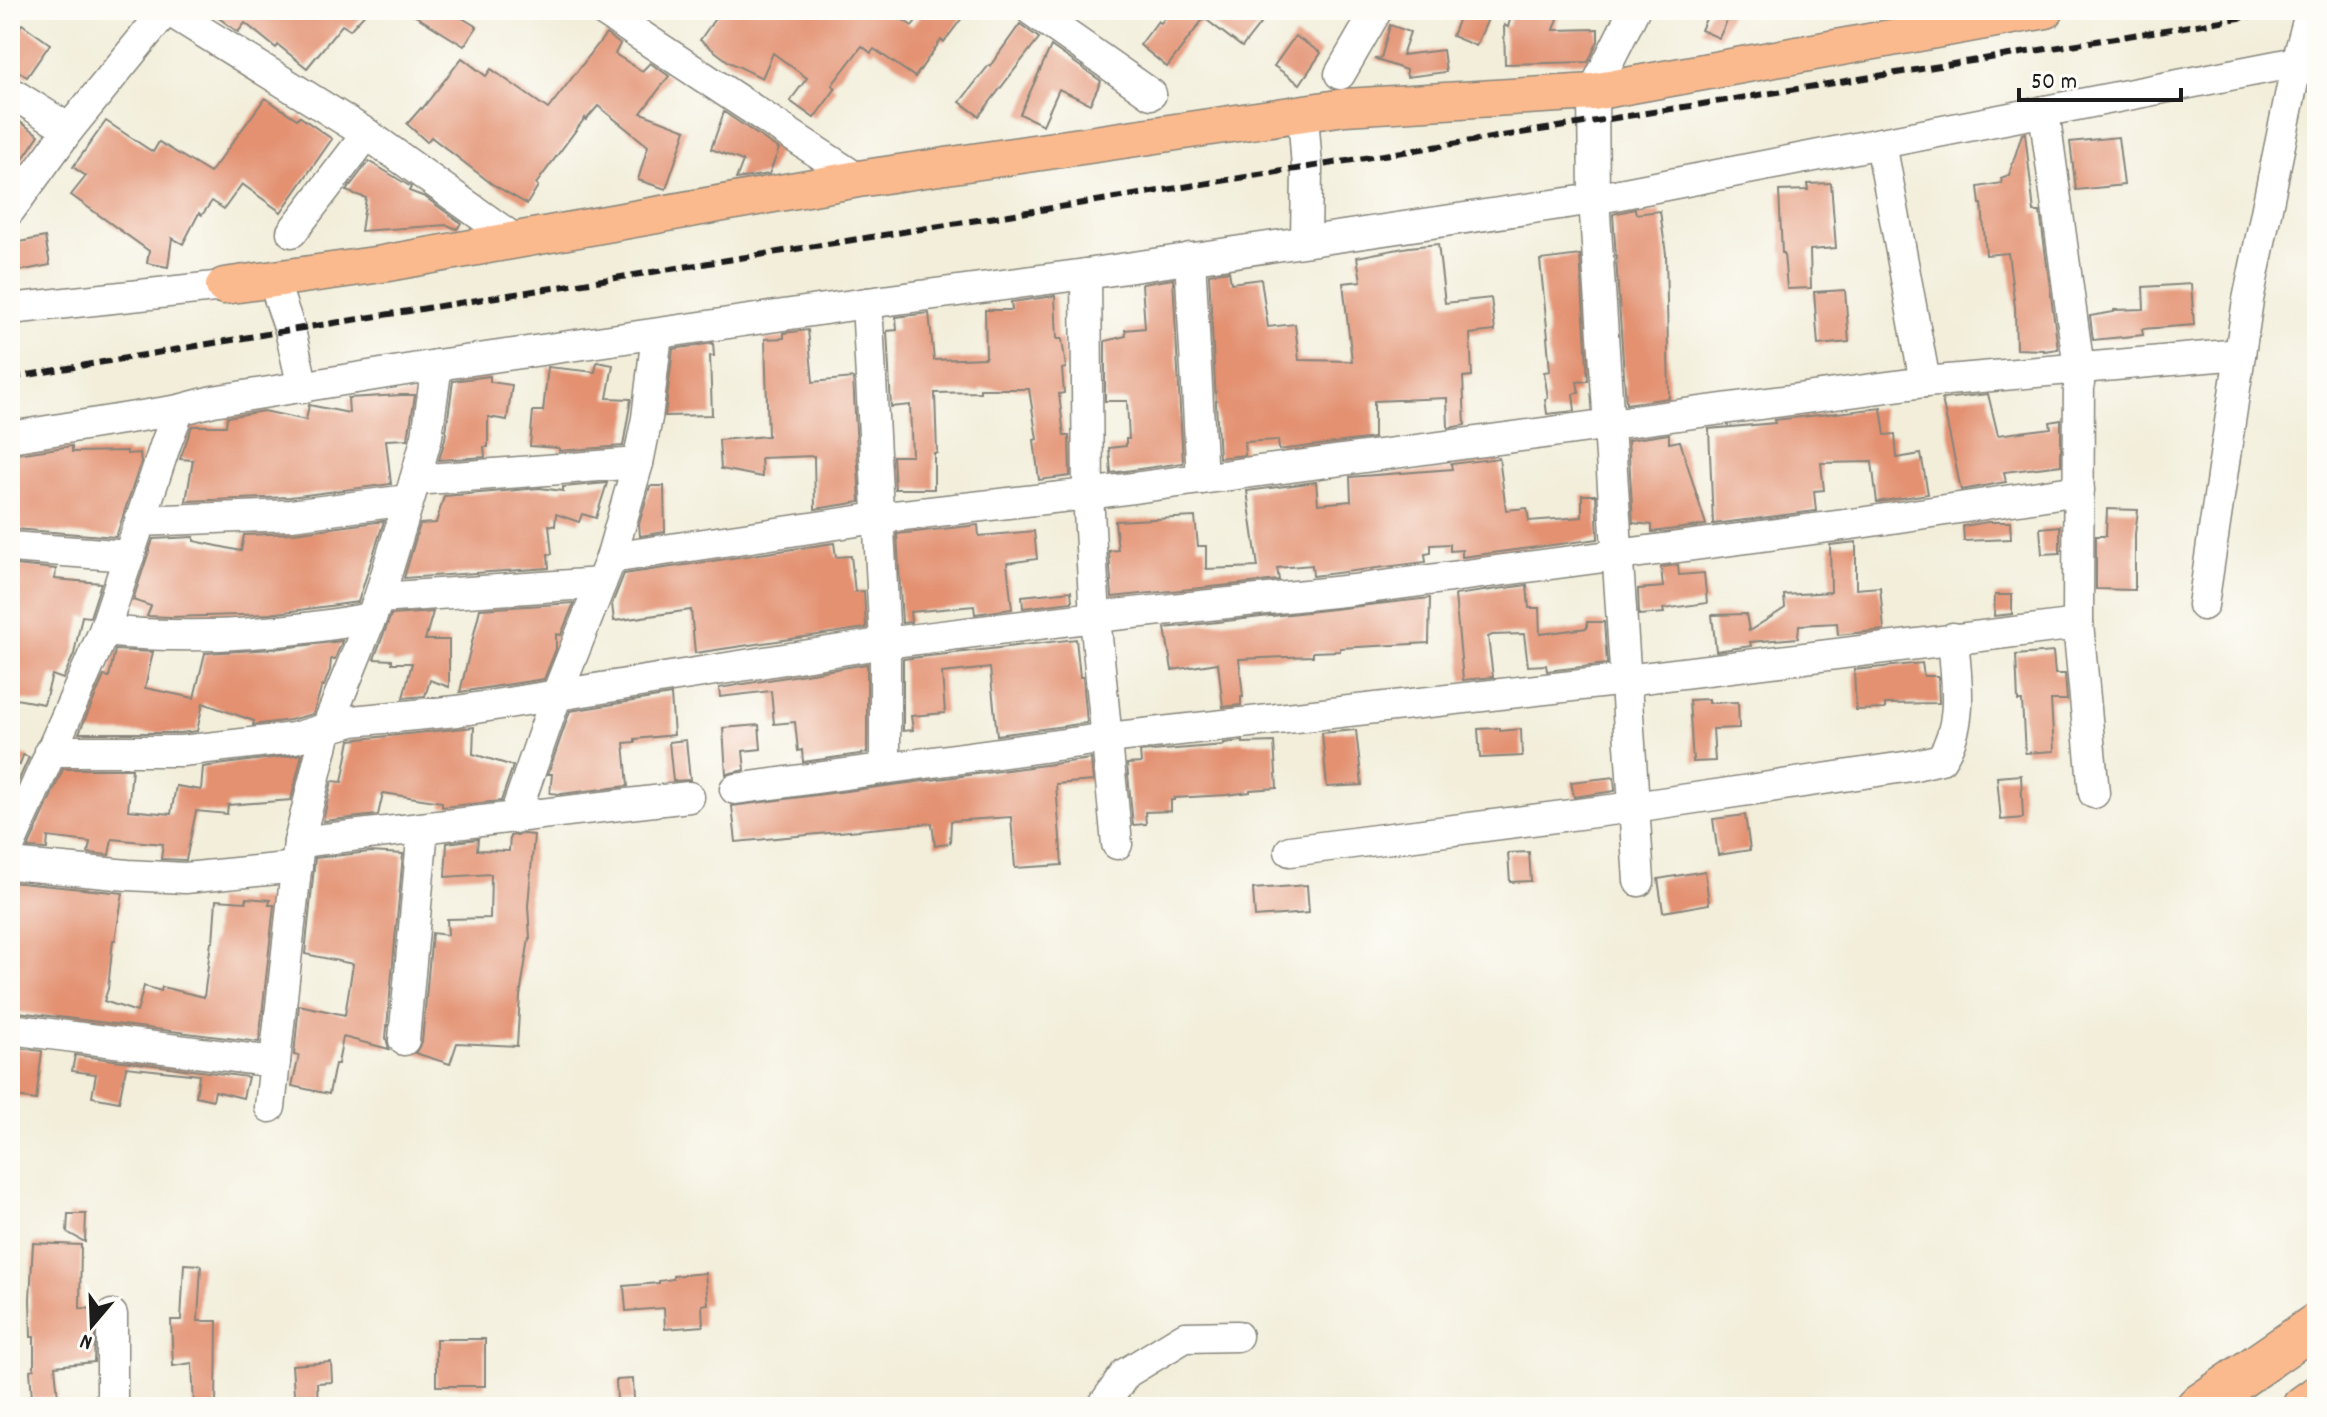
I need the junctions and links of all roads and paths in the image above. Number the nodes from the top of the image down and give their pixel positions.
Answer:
1 (167, 10) edge
2 (602, 10) edge
3 (1031, 10) edge
4 (1377, 10) edge
5 (1634, 10) edge
6 (2046, 10) edge
7 (2311, 10) edge
8 (2297, 62) junction
9 (1340, 74) dead end
10 (10, 92) edge
11 (1593, 92) junction
12 (1151, 94) dead end
13 (2044, 111) junction
14 (1303, 114) junction
15 (69, 129) junction
16 (367, 134) junction
17 (1881, 143) junction
18 (858, 179) junction
19 (1594, 199) junction
20 (10, 210) edge
21 (292, 232) dead end
22 (517, 241) junction
23 (1306, 241) junction
24 (1190, 258) junction
25 (1086, 274) junction
26 (273, 280) junction
27 (224, 286) joint
28 (867, 303) junction
29 (10, 309) edge
30 (657, 334) junction
31 (2240, 354) junction
32 (437, 365) junction
33 (2079, 369) junction
34 (1925, 382) junction
35 (303, 388) junction
36 (179, 410) junction
37 (1609, 426) junction
38 (10, 437) edge
39 (638, 463) junction
40 (1202, 479) junction
41 (411, 490) junction
42 (2079, 490) junction
43 (1088, 494) junction
44 (877, 518) junction
45 (141, 521) junction
46 (10, 547) edge
47 (1618, 555) junction
48 (129, 556) junction
49 (606, 571) junction
50 (2203, 605) dead end
51 (375, 608) junction
52 (1095, 617) junction
53 (2078, 624) junction
54 (104, 631) junction
55 (1953, 638) junction
56 (885, 643) junction
57 (1626, 680) junction
58 (557, 694) junction
59 (327, 727) junction
60 (1108, 738) junction
61 (50, 751) junction
62 (885, 769) junction
63 (735, 789) dead end
64 (2094, 793) dead end
65 (689, 797) dead end
66 (1634, 807) junction
67 (514, 818) junction
68 (423, 828) junction
69 (1117, 844) dead end
70 (10, 845) edge
71 (1290, 851) dead end
72 (298, 855) junction
73 (10, 864) edge
74 (1639, 881) dead end
75 (10, 1029) edge
76 (404, 1040) dead end
77 (275, 1062) junction
78 (270, 1107) dead end
79 (112, 1315) dead end
80 (2317, 1324) edge
81 (1237, 1336) dead end
82 (2317, 1397) edge
83 (112, 1407) edge
84 (1102, 1407) edge
85 (2197, 1407) edge
86 (2303, 1407) edge

1 - 15 street
1 - 16 street
2 - 18 street
3 - 12 street
4 - 9 street
5 - 11 street
6 - 11 main road
7 - 8 street
8 - 13 street
8 - 31 street
10 - 15 street
11 - 14 main road
11 - 19 street
13 - 17 street
13 - 33 street
14 - 18 main road
14 - 23 street
15 - 20 street
16 - 21 street
16 - 22 street
17 - 19 street
17 - 34 street
18 - 22 main road
19 - 23 street
19 - 37 street
22 - 26 main road
23 - 24 street
24 - 25 street
24 - 40 street
25 - 28 street
25 - 43 street
26 - 27 main road
26 - 35 street
27 - 29 street
28 - 30 street
28 - 44 street
30 - 32 street
30 - 39 street
31 - 33 street
31 - 50 street
32 - 35 street
32 - 41 street
33 - 34 street
33 - 42 street
34 - 37 street
35 - 36 street
36 - 38 street
36 - 45 street
37 - 40 street
37 - 47 street
39 - 41 street
39 - 49 street
40 - 43 street
41 - 45 street
41 - 51 street
42 - 47 street
42 - 53 street
43 - 44 street
43 - 52 street
44 - 49 street
44 - 56 street
45 - 48 street
46 - 48 street
47 - 52 street
47 - 57 street
48 - 54 street
49 - 51 street
49 - 58 street
51 - 54 street
51 - 59 street
52 - 56 street
52 - 60 street
53 - 55 street
53 - 64 street
54 - 61 street
55 - 57 street
55 - 66 street
56 - 58 street
56 - 62 street
57 - 60 street
57 - 66 street
58 - 59 street
58 - 67 street
59 - 61 street
59 - 72 street
60 - 62 street
60 - 69 street
61 - 70 street
62 - 63 street
65 - 67 street
66 - 71 street
66 - 74 street
67 - 68 street
68 - 72 street
68 - 76 street
72 - 73 street
72 - 77 street
75 - 77 street
77 - 78 street
79 - 83 street
80 - 85 highway
81 - 84 street
82 - 86 highway

